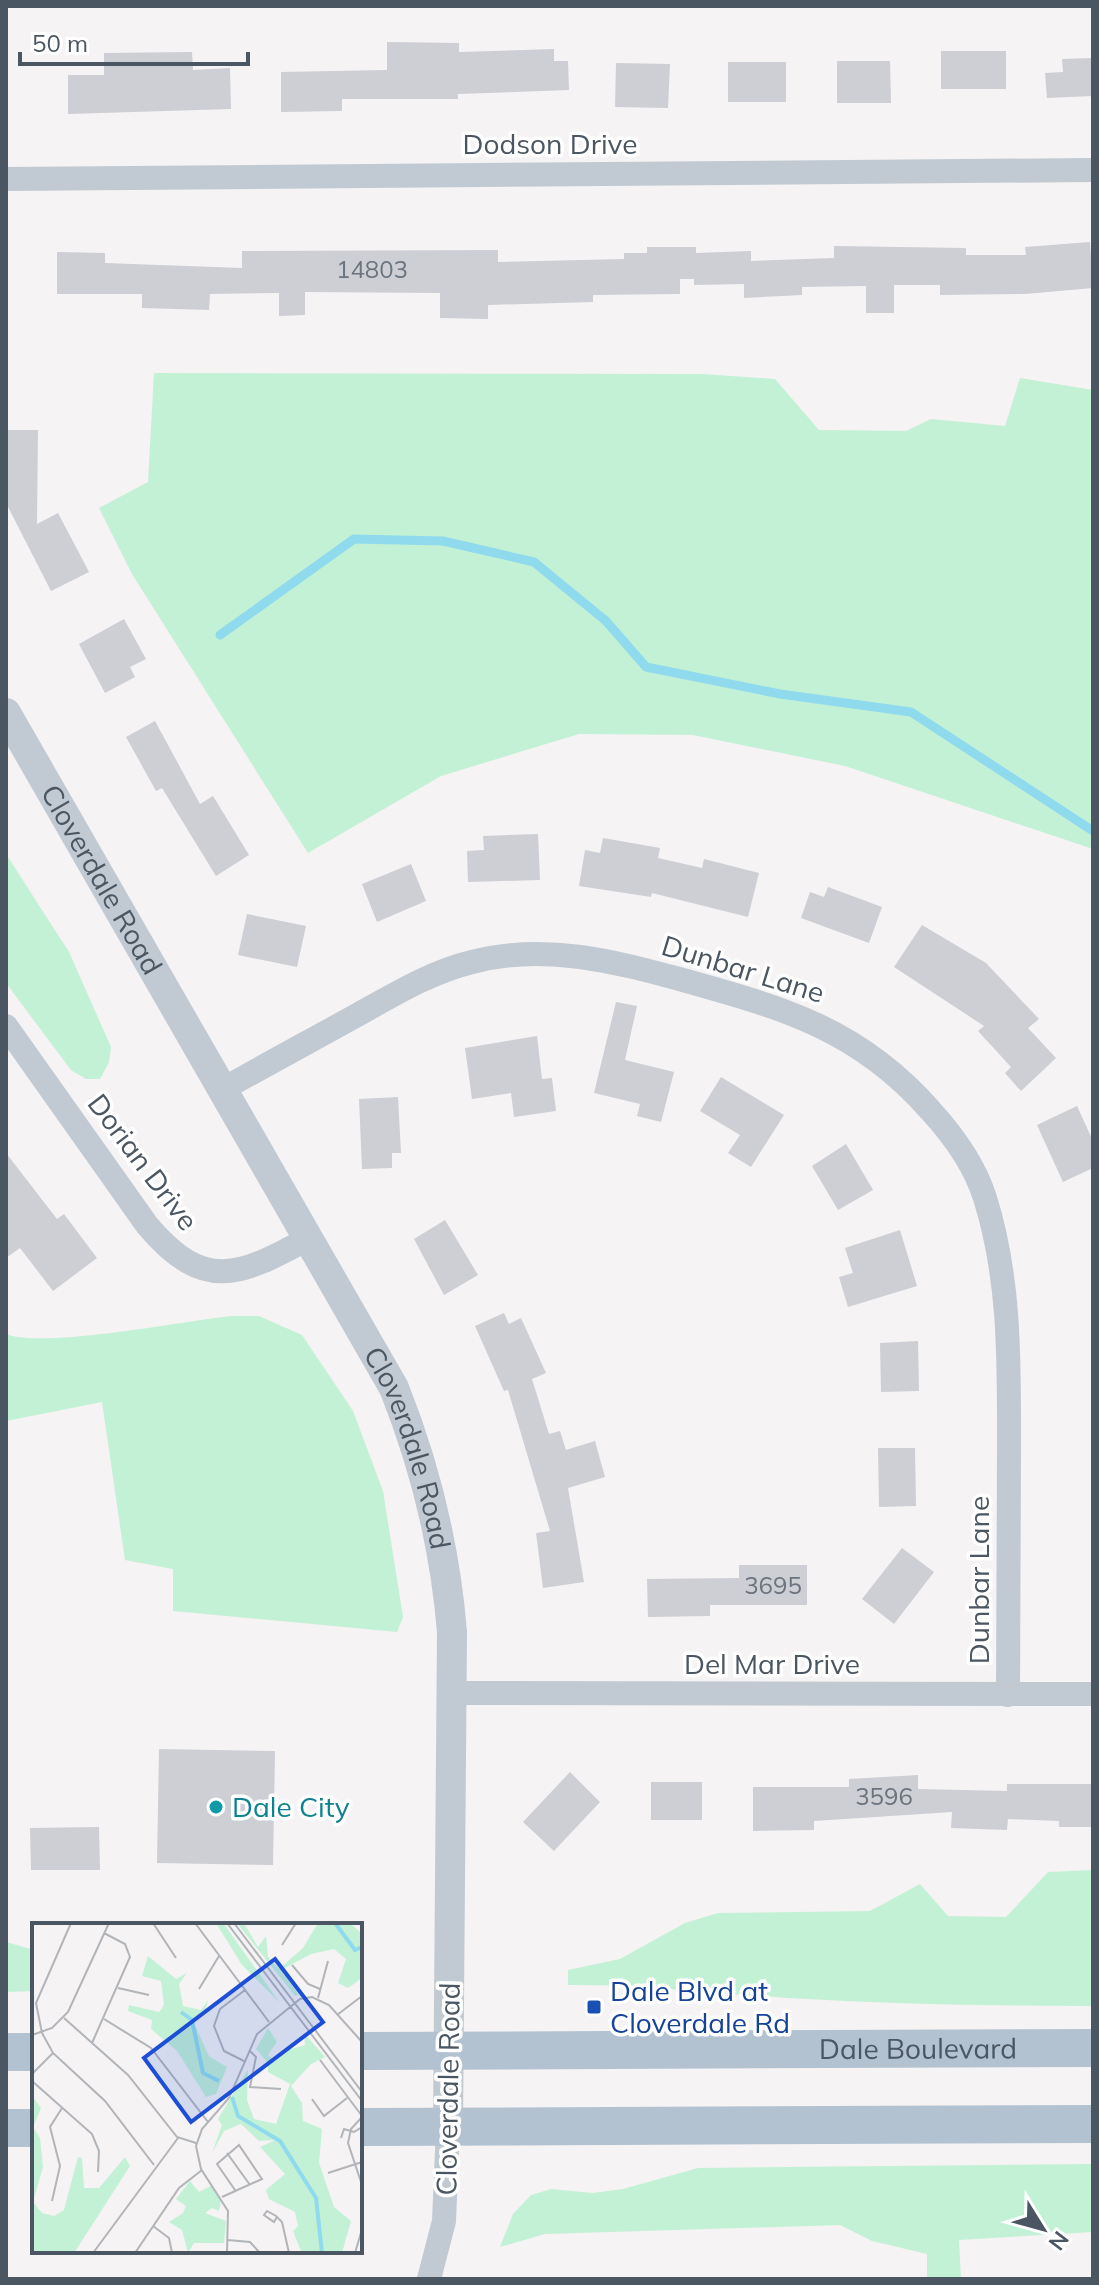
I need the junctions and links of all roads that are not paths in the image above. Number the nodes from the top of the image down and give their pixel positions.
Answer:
1 (1093, 170) edge
2 (6, 179) edge
3 (6, 713) edge
4 (6, 1026) edge
5 (225, 1088) junction
6 (309, 1238) junction
7 (450, 1693) junction
8 (1093, 1694) edge
9 (1008, 1695) junction
10 (1093, 2048) edge
11 (362, 2051) edge
12 (451, 2051) junction
13 (6, 2052) edge
14 (32, 2052) edge
15 (1093, 2124) edge
16 (448, 2126) junction
17 (362, 2127) edge
18 (6, 2128) edge
19 (32, 2128) edge
20 (429, 2279) edge

1 - 2 street, Dodson Drive
3 - 5 street, Cloverdale Road
4 - 6 street, Dorian Drive
5 - 6 street, Cloverdale Road
5 - 9 street, Dunbar Lane
6 - 7 street, Cloverdale Road
7 - 9 street, Del Mar Drive
7 - 12 street, Cloverdale Road
8 - 9 street, Del Mar Drive
10 - 12 main road, Dale Boulevard
11 - 12 main road, Dale Boulevard
12 - 16 street, Cloverdale Road
13 - 14 main road
15 - 16 main road
16 - 17 main road
16 - 20 street, Cloverdale Road
18 - 19 main road

